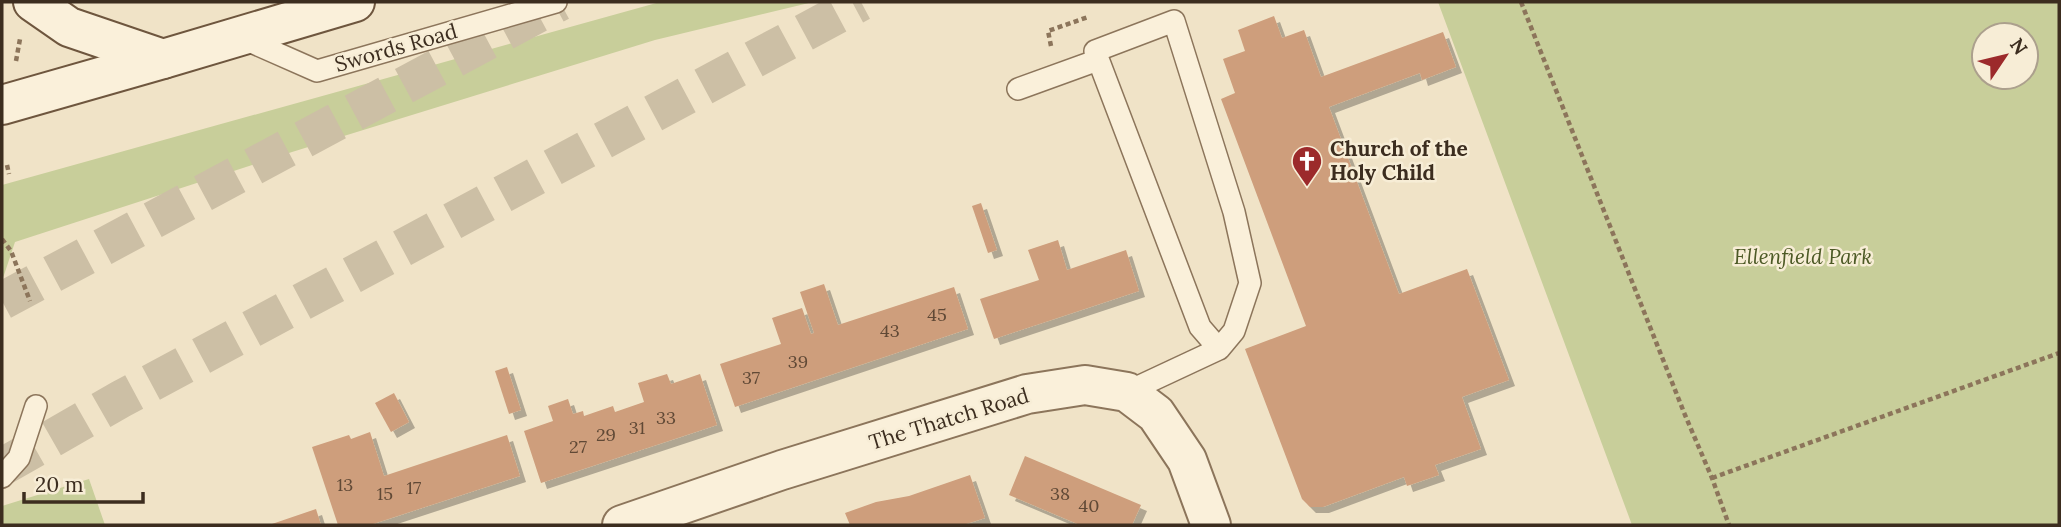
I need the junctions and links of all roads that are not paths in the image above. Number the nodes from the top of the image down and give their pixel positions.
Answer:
1 (33, 2) edge
2 (355, 2) edge
3 (556, 2) edge
4 (240, 37) junction
5 (163, 60) junction
6 (1098, 60) junction
7 (1018, 89) dead end
8 (2, 105) edge
9 (1219, 349) junction
10 (1127, 392) junction
11 (36, 406) dead end
12 (2, 478) edge
13 (622, 525) edge
14 (1212, 525) edge

1 - 5 street
2 - 4 street
3 - 4 lane, Swords Road
4 - 5 street
5 - 8 street
6 - 7 lane
6 - 9 lane
6 - 9 lane
9 - 10 lane
10 - 13 street, The Thatch Road
10 - 14 street, The Thatch Road
11 - 12 lane

